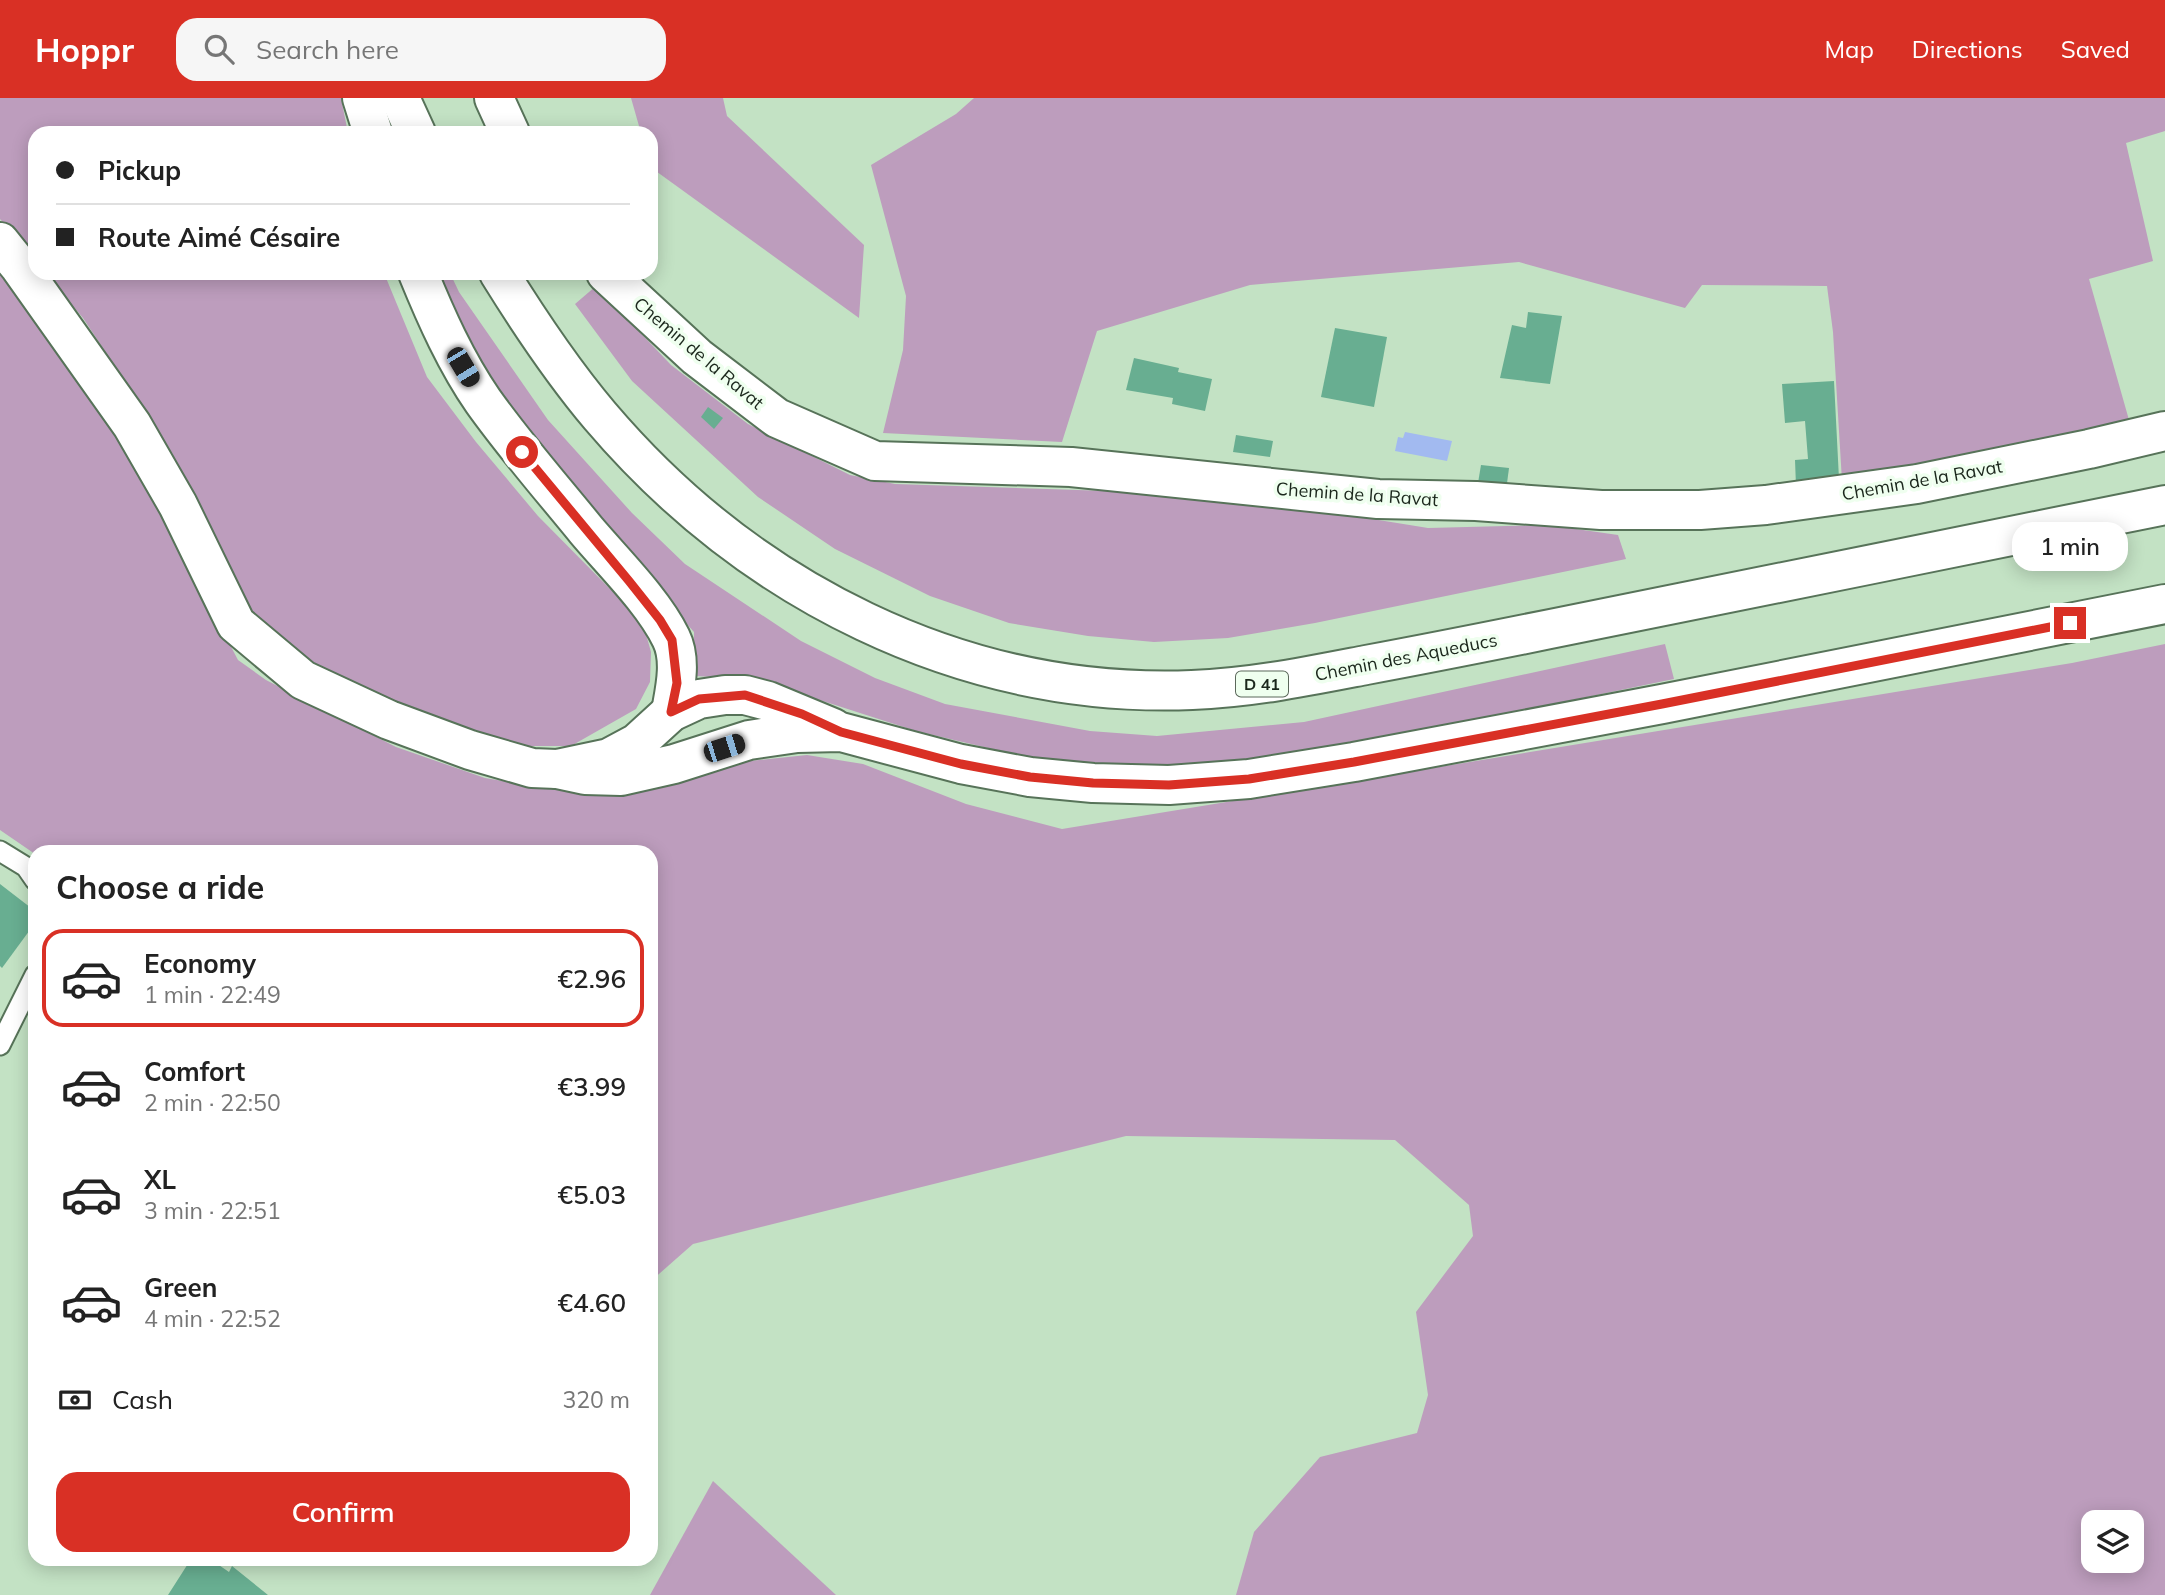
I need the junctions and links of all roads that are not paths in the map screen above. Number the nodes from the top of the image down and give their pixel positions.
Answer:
1 (362, 98) edge
2 (400, 98) edge
3 (494, 98) edge
4 (371, 126) edge
5 (413, 126) edge
6 (507, 126) edge
7 (0, 242) edge
8 (28, 278) edge
9 (29, 280) edge
10 (421, 280) edge
11 (503, 280) edge
12 (614, 280) edge
13 (2165, 431) edge
14 (2165, 505) edge
15 (2165, 604) edge
16 (671, 712) junction
17 (841, 732) junction
18 (557, 769) junction
19 (0, 851) edge
20 (28, 870) edge
21 (28, 989) edge
22 (0, 1045) edge

1 - 4 street
2 - 5 street
3 - 6 street
7 - 8 street
9 - 18 street
10 - 16 street
11 - 14 street, Chemin des Aqueducs / D 41
12 - 13 street, Chemin de la Ravat
15 - 17 street
16 - 17 street
16 - 18 street
17 - 18 street
19 - 20 lane
21 - 22 lane

